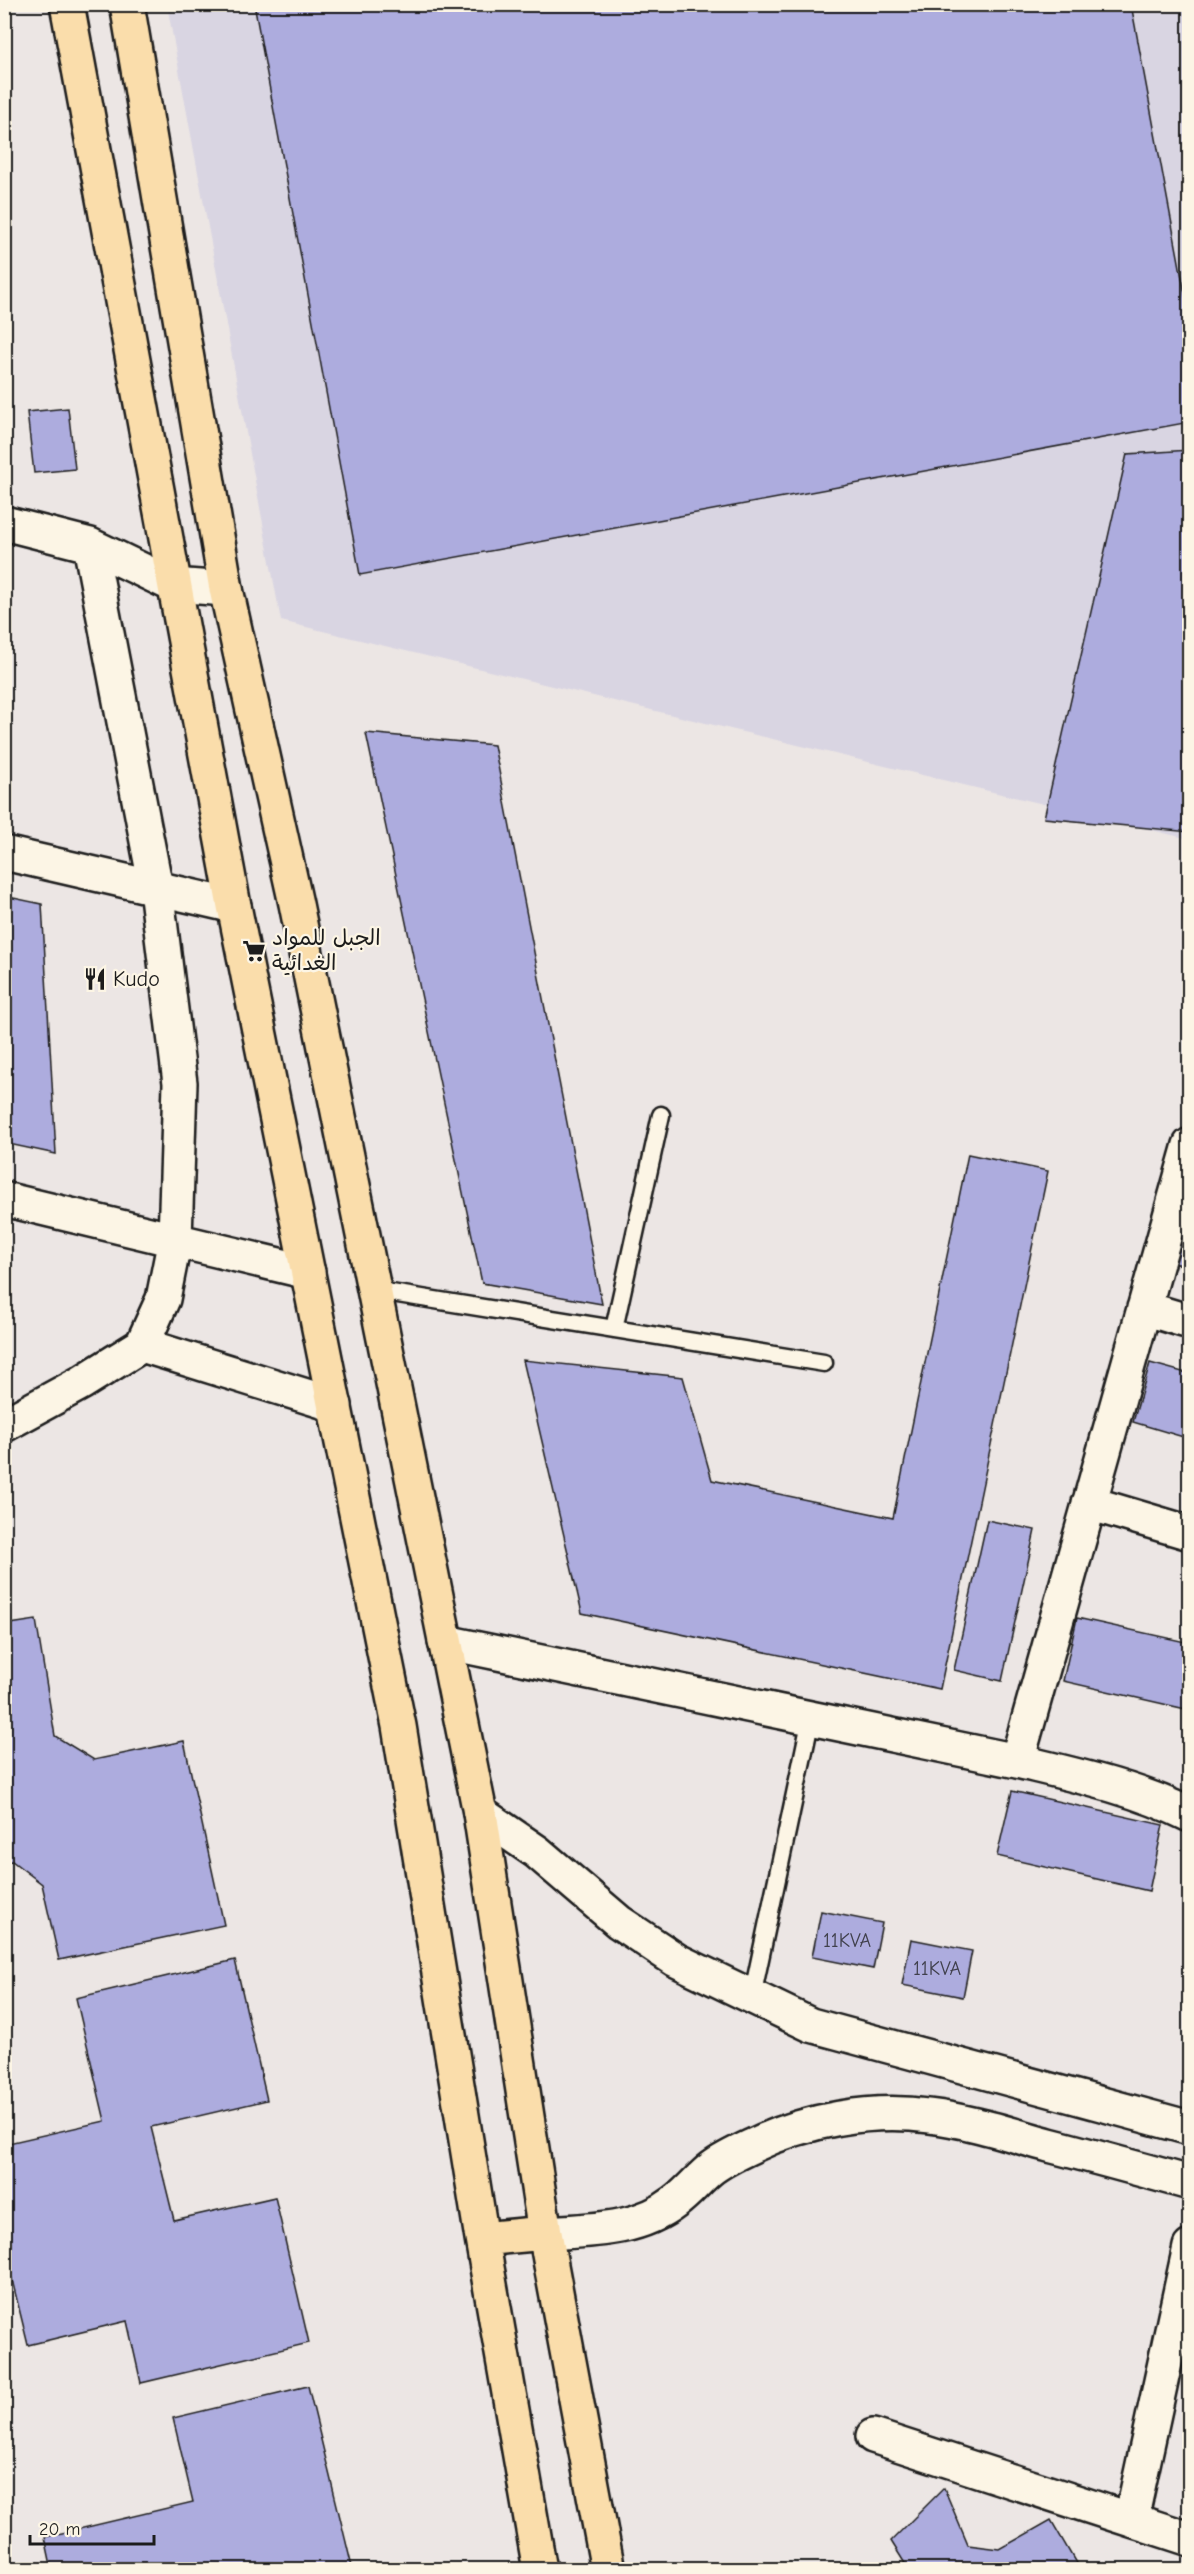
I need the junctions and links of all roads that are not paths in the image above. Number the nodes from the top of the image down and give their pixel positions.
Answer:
1 (67, 4) edge
2 (127, 4) edge
3 (4, 523) edge
4 (90, 546) junction
5 (173, 585) junction
6 (226, 589) junction
7 (4, 854) edge
8 (156, 888) junction
9 (234, 906) junction
10 (661, 1115) dead end
11 (1190, 1145) edge
12 (4, 1199) edge
13 (175, 1239) junction
14 (308, 1272) junction
15 (373, 1290) junction
16 (1144, 1308) junction
17 (1190, 1322) edge
18 (614, 1329) junction
19 (142, 1345) junction
20 (824, 1363) dead end
21 (335, 1405) junction
22 (4, 1425) edge
23 (1089, 1503) junction
24 (1190, 1533) edge
25 (445, 1642) junction
26 (811, 1718) junction
27 (1017, 1761) junction
28 (480, 1813) junction
29 (1190, 1815) edge
30 (752, 1997) junction
31 (1190, 2128) edge
32 (1190, 2183) edge
33 (545, 2234) junction
34 (482, 2240) junction
35 (1190, 2247) edge
36 (873, 2436) dead end
37 (1131, 2520) junction
38 (1190, 2538) edge
39 (540, 2570) edge
40 (608, 2570) edge

1 - 5 main road
2 - 6 main road
3 - 4 street
4 - 5 street
4 - 8 street
5 - 6 street
5 - 9 main road
6 - 15 main road
7 - 8 street
8 - 9 street
8 - 13 street
9 - 14 main road
10 - 18 lane
11 - 16 street
12 - 13 street
13 - 14 street
13 - 19 street
14 - 21 main road
15 - 18 lane
15 - 25 main road
16 - 17 street
16 - 23 street
18 - 20 lane
19 - 21 street
19 - 22 street
21 - 34 main road
23 - 24 street
23 - 27 street
25 - 26 street
25 - 28 main road
26 - 27 street
26 - 30 lane
27 - 29 street
28 - 30 street
28 - 33 main road
30 - 31 street
32 - 33 street
33 - 34 main road
33 - 40 main road
34 - 39 main road
35 - 37 street
36 - 37 street
37 - 38 street

